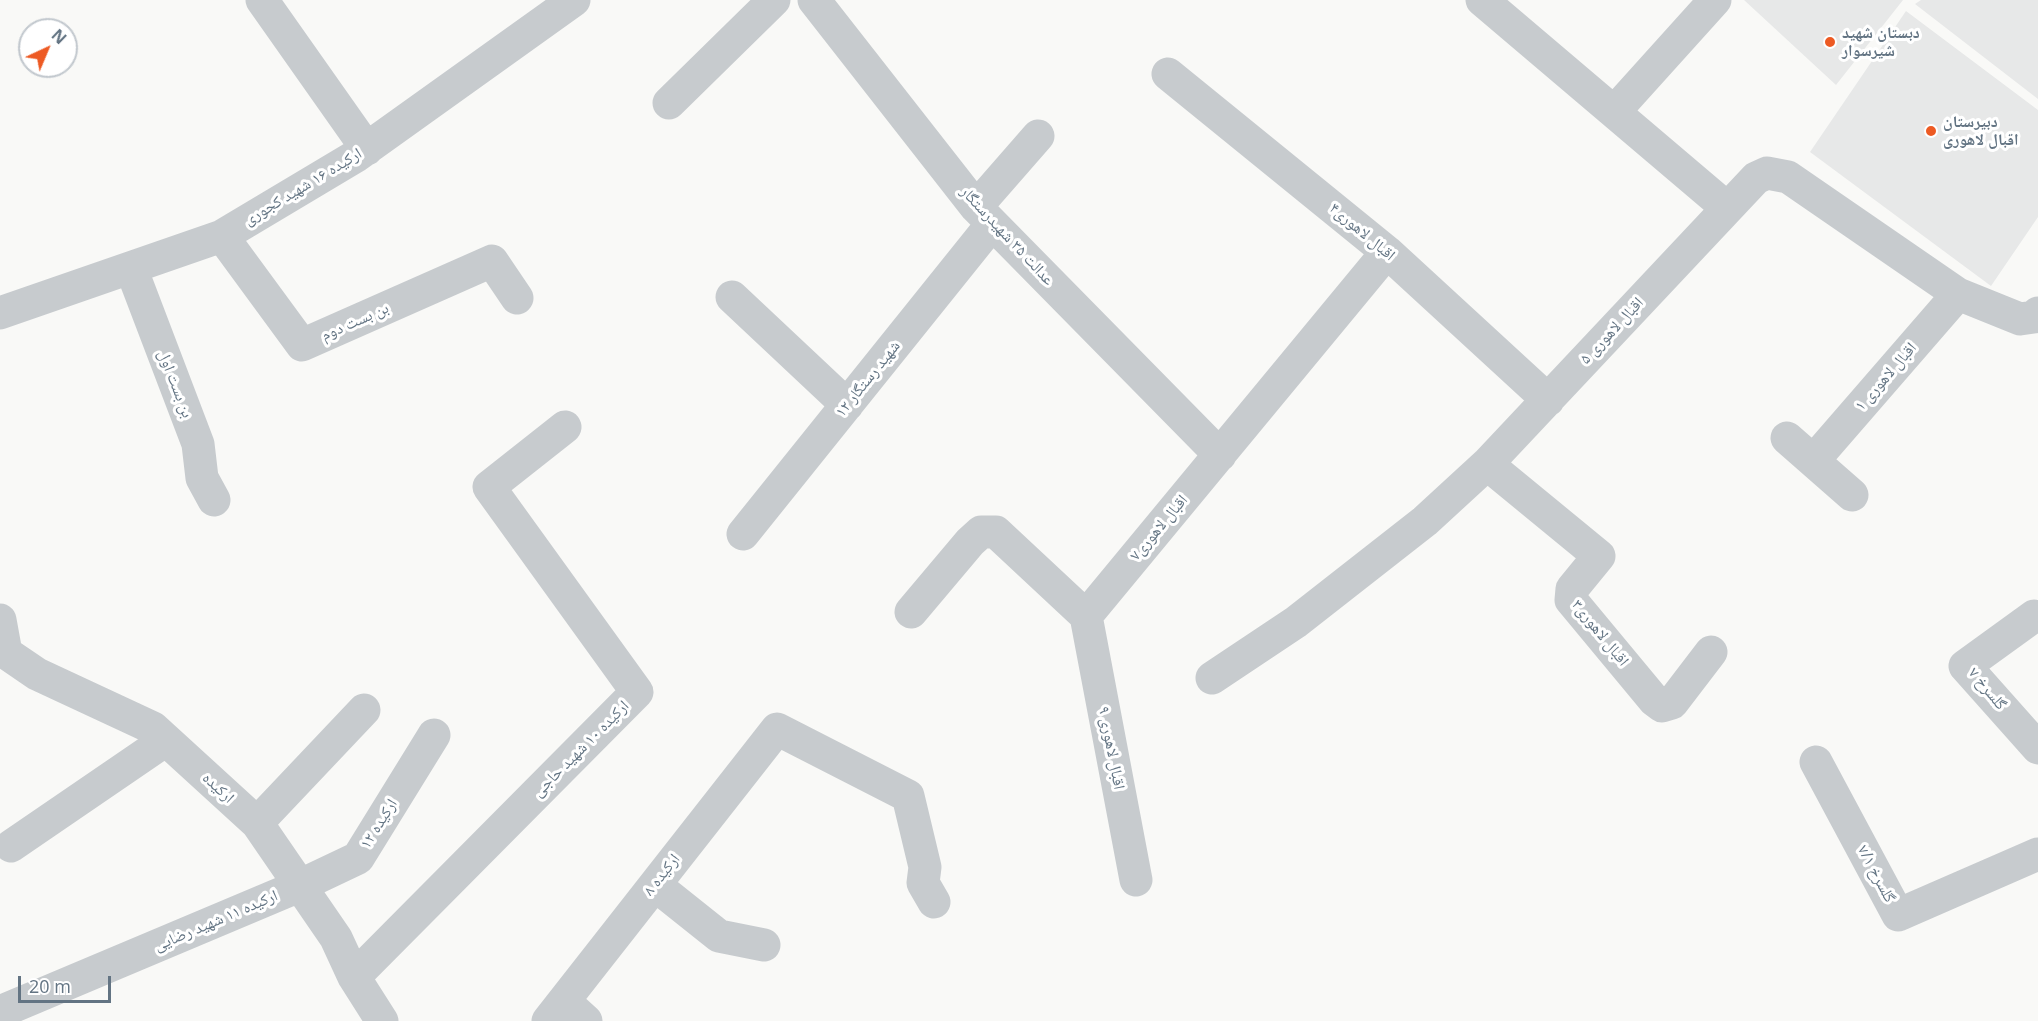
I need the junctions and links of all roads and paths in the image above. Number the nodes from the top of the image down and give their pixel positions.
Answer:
1 (262, 0) edge
2 (574, 0) edge
3 (774, 0) edge
4 (814, 0) edge
5 (1482, 0) edge
6 (1715, 0) edge
7 (1168, 74) dead end
8 (669, 104) dead end
9 (1614, 112) junction
10 (1038, 136) dead end
11 (367, 149) junction
12 (1727, 208) junction
13 (984, 216) junction
14 (222, 236) junction
15 (1387, 252) junction
16 (130, 268) junction
17 (1958, 294) junction
18 (732, 297) dead end
19 (517, 298) dead end
20 (0, 313) edge
21 (2036, 315) edge
22 (1548, 400) junction
23 (847, 405) junction
24 (565, 427) dead end
25 (1787, 438) dead end
26 (1220, 455) junction
27 (1814, 460) junction
28 (1487, 464) junction
29 (1852, 495) dead end
30 (214, 500) dead end
31 (744, 534) dead end
32 (911, 612) dead end
33 (1086, 616) junction
34 (2034, 616) dead end
35 (0, 620) edge
36 (1711, 652) dead end
37 (3, 654) edge
38 (1212, 678) dead end
39 (364, 710) dead end
40 (434, 735) dead end
41 (166, 740) junction
42 (2038, 748) edge
43 (1816, 762) dead end
44 (257, 823) junction
45 (11, 846) dead end
46 (2038, 854) edge
47 (1136, 880) dead end
48 (655, 885) junction
49 (299, 886) junction
50 (934, 902) dead end
51 (764, 945) dead end
52 (354, 977) junction
53 (0, 1012) edge
54 (566, 1014) edge
55 (382, 1021) edge

1 - 11 street
2 - 11 street, ارکیده ۱۶ شهید کجوری
3 - 8 street
4 - 13 street, عدالت ۳۵ شهیدرستگار
5 - 9 street
6 - 9 street
7 - 15 street, اقبال لاهوری۴
9 - 12 street
10 - 13 street, شهید رستگار ۱۲
11 - 14 street, ارکیده ۱۶ شهید کجوری
12 - 17 street, اقبال لاهوری ۵
12 - 22 street, اقبال لاهوری ۵
13 - 23 street, شهید رستگار ۱۲
13 - 26 street, عدالت ۳۵ شهیدرستگار
14 - 16 street, ارکیده ۱۶ شهید کجوری
14 - 19 street, بن بست دوم
15 - 22 street, اقبال لاهوری۴
15 - 26 street, اقبال لاهوری۷
16 - 20 street, ارکیده ۱۶ شهید کجوری
16 - 30 street, بن بست اول
17 - 21 street, اقبال لاهوری ۵
17 - 27 street, اقبال لاهوری ۱
18 - 23 street
22 - 28 street, اقبال لاهوری ۵
23 - 31 street, شهید رستگار ۱۲
24 - 52 street, ارکیده ۱۰ شهید حاجی
25 - 27 street
26 - 33 street, اقبال لاهوری۷
27 - 29 street
28 - 36 street, اقبال لاهوری۳
28 - 38 street, اقبال لاهوری ۵
32 - 33 street
33 - 47 street, اقبال لاهوری ۹
34 - 42 street, گلسرخ ۷
35 - 37 street, ارکیده
37 - 41 street, ارکیده
39 - 44 street
40 - 49 street, ارکیده ۱۲
41 - 44 street, ارکیده
41 - 45 street
43 - 46 street, گلسرخ ۷/۱
44 - 49 street, ارکیده
48 - 50 street, ارکیده ۸
48 - 51 street
48 - 54 street, ارکیده ۸
49 - 52 street, ارکیده
49 - 53 street, ارکیده ۱۱ شهید رضایی
52 - 55 street, ارکیده

